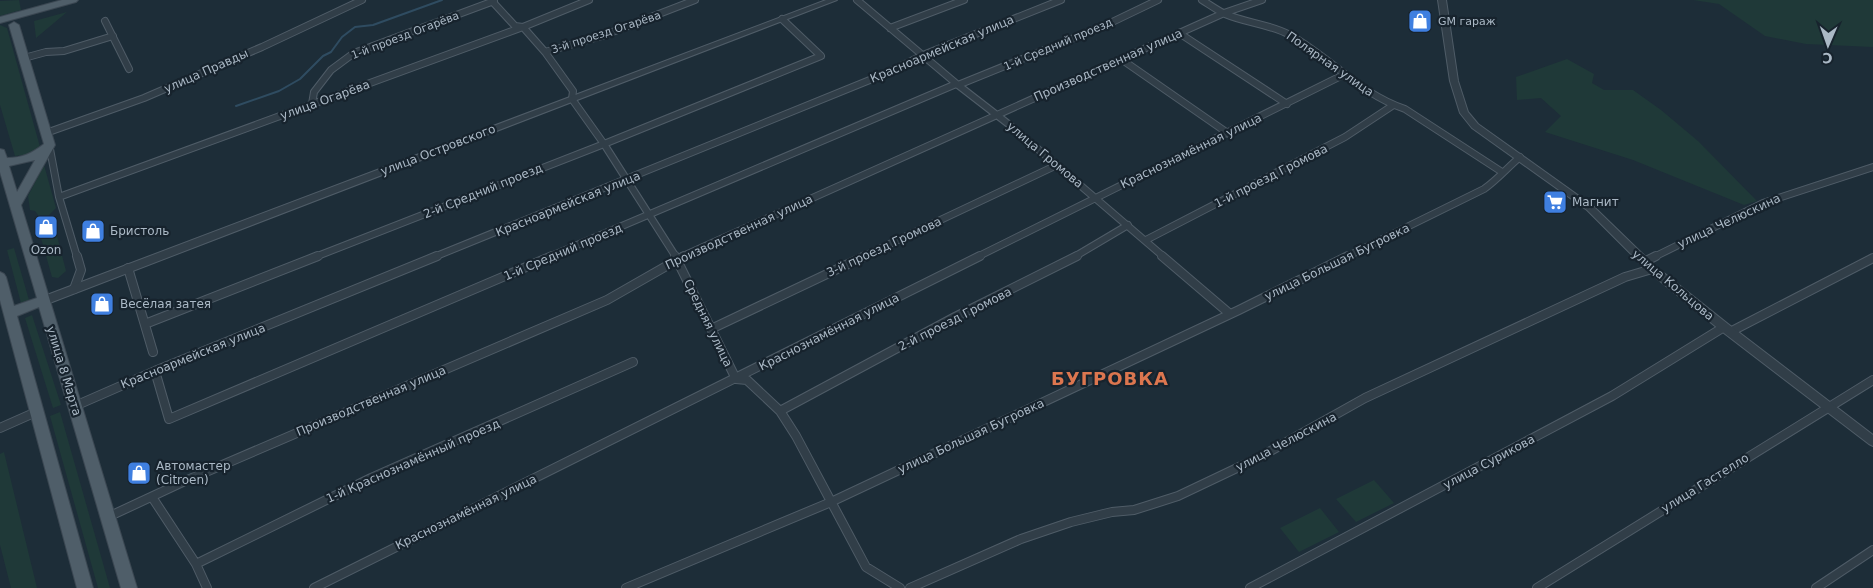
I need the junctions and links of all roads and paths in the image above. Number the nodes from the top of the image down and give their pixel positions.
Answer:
1 (73, 0) edge
2 (362, 0) edge
3 (493, 0) edge
4 (589, 0) edge
5 (696, 0) edge
6 (833, 0) edge
7 (857, 0) edge
8 (964, 0) edge
9 (1061, 0) edge
10 (1158, 0) edge
11 (1202, 0) edge
12 (1262, 0) edge
13 (1442, 0) edge
14 (65, 2) edge
15 (27, 13) junction
16 (1224, 13) junction
17 (782, 19) junction
18 (0, 21) edge
19 (105, 21) dead end
20 (14, 25) junction
21 (524, 27) junction
22 (890, 28) junction
23 (1179, 33) junction
24 (113, 36) junction
25 (545, 52) junction
26 (923, 56) junction
27 (24, 58) junction
28 (1121, 59) junction
29 (129, 69) dead end
30 (1343, 75) junction
31 (957, 84) junction
32 (572, 99) junction
33 (312, 104) junction
34 (1287, 104) junction
35 (1392, 106) junction
36 (996, 115) junction
37 (1229, 134) junction
38 (49, 141) junction
39 (604, 144) junction
40 (1, 157) edge
41 (1520, 157) junction
42 (1057, 165) junction
43 (1873, 167) edge
44 (1502, 172) junction
45 (627, 180) junction
46 (59, 197) junction
47 (1096, 198) junction
48 (15, 205) junction
49 (650, 216) junction
50 (1128, 225) junction
51 (1146, 240) junction
52 (1873, 258) edge
53 (677, 259) junction
54 (1648, 266) junction
55 (128, 268) junction
56 (0, 277) edge
57 (74, 289) junction
58 (43, 301) junction
59 (10, 314) junction
60 (1230, 314) junction
61 (145, 324) junction
62 (711, 329) junction
63 (1727, 330) junction
64 (153, 352) dead end
65 (633, 362) dead end
66 (155, 371) junction
67 (736, 379) junction
68 (1873, 380) edge
69 (75, 406) junction
70 (1829, 406) junction
71 (780, 410) junction
72 (36, 412) junction
73 (0, 428) edge
74 (1873, 441) edge
75 (152, 496) junction
76 (830, 502) junction
77 (108, 517) junction
78 (1873, 550) edge
79 (196, 564) junction
80 (85, 588) edge
81 (129, 588) edge
82 (208, 588) edge
83 (314, 588) edge
84 (626, 588) edge
85 (900, 588) edge
86 (910, 588) edge
87 (1250, 588) edge
88 (1537, 588) edge
89 (1816, 588) edge

1 - 14 main road
2 - 38 street, улица Правды
3 - 21 street, Средняя улица
3 - 33 street, 1-й проезд Огарёва
4 - 21 street, улица Огарёва
5 - 25 street, 3-й проезд Огарёва
6 - 17 street, улица Островского
7 - 22 street, улица Громова
8 - 22 street
9 - 26 street, Красноармейская улица
10 - 31 street, 1-й Средний проезд
11 - 16 street, Полярная улица
12 - 16 street, Производственная улица
13 - 41 street, улица Кольцова
14 - 15 main road
15 - 18 main road
15 - 20 main road
16 - 23 street, Производственная улица
16 - 30 street, Полярная улица
17 - 32 street, улица Островского
17 - 39 street, 2-й Средний проезд
18 - 20 main road
19 - 24 street
20 - 27 main road
21 - 25 street, Средняя улица
21 - 33 street, улица Огарёва
22 - 26 street, улица Громова
23 - 28 street, Производственная улица
23 - 34 street
24 - 27 street
24 - 29 street
25 - 32 street, Средняя улица
26 - 31 street, улица Громова
26 - 45 street, Красноармейская улица
27 - 38 main road
28 - 36 street, Производственная улица
28 - 37 street
30 - 34 street, Краснознамённая улица
30 - 35 street, Полярная улица
31 - 36 street, улица Громова
31 - 49 street, 1-й Средний проезд
32 - 39 street, Средняя улица
32 - 55 street, улица Островского
33 - 46 street, улица Огарёва
34 - 37 street, Краснознамённая улица
35 - 44 street, Полярная улица
35 - 51 street, 1-й проезд Громова
36 - 42 street, улица Громова
36 - 53 street, Производственная улица
37 - 47 street, Краснознамённая улица
38 - 40 main road
38 - 46 street
38 - 48 main road
39 - 45 street, Средняя улица
39 - 61 street, 2-й Средний проезд
40 - 48 main road, улица 8 Марта
41 - 44 street, улица Большая Бугровка
41 - 54 street, улица Кольцова
42 - 47 street, улица Громова
42 - 62 street, 3-й проезд Громова
43 - 54 street, улица Челюскина
44 - 60 street, улица Большая Бугровка
45 - 49 street, Средняя улица
45 - 66 street, Красноармейская улица
46 - 57 street
47 - 50 street, улица Громова
47 - 67 street, Краснознамённая улица
48 - 58 main road, улица 8 Марта
49 - 53 street, Средняя улица
49 - 66 street, 1-й Средний проезд
50 - 51 street, улица Громова
50 - 71 street, 2-й проезд Громова
51 - 60 street, улица Громова
52 - 63 street, улица Сурикова
53 - 62 street, Средняя улица
53 - 75 street, Производственная улица
54 - 63 street, улица Кольцова
54 - 86 street, улица Челюскина
55 - 57 street, улица Островского
55 - 61 street
56 - 59 main road
57 - 58 street, улица Островского
58 - 59 main road
58 - 69 main road, улица 8 Марта
59 - 72 main road
60 - 76 street, улица Большая Бугровка
61 - 64 street
62 - 67 street, Средняя улица
63 - 70 street, улица Кольцова
63 - 87 street, улица Сурикова
65 - 79 street, 1-й Краснознамённый проезд
66 - 69 street, Красноармейская улица
67 - 71 street, Средняя улица
67 - 83 street, Краснознамённая улица
68 - 70 street, улица Гастелло
69 - 77 main road, улица 8 Марта
70 - 74 street, улица Кольцова
70 - 88 street, улица Гастелло
71 - 76 street, Средняя улица
72 - 73 street
72 - 80 main road
75 - 77 street, Производственная улица
75 - 79 street
76 - 84 street, улица Большая Бугровка
76 - 85 street, Средняя улица
77 - 81 main road, улица 8 Марта
78 - 89 street
79 - 82 street

